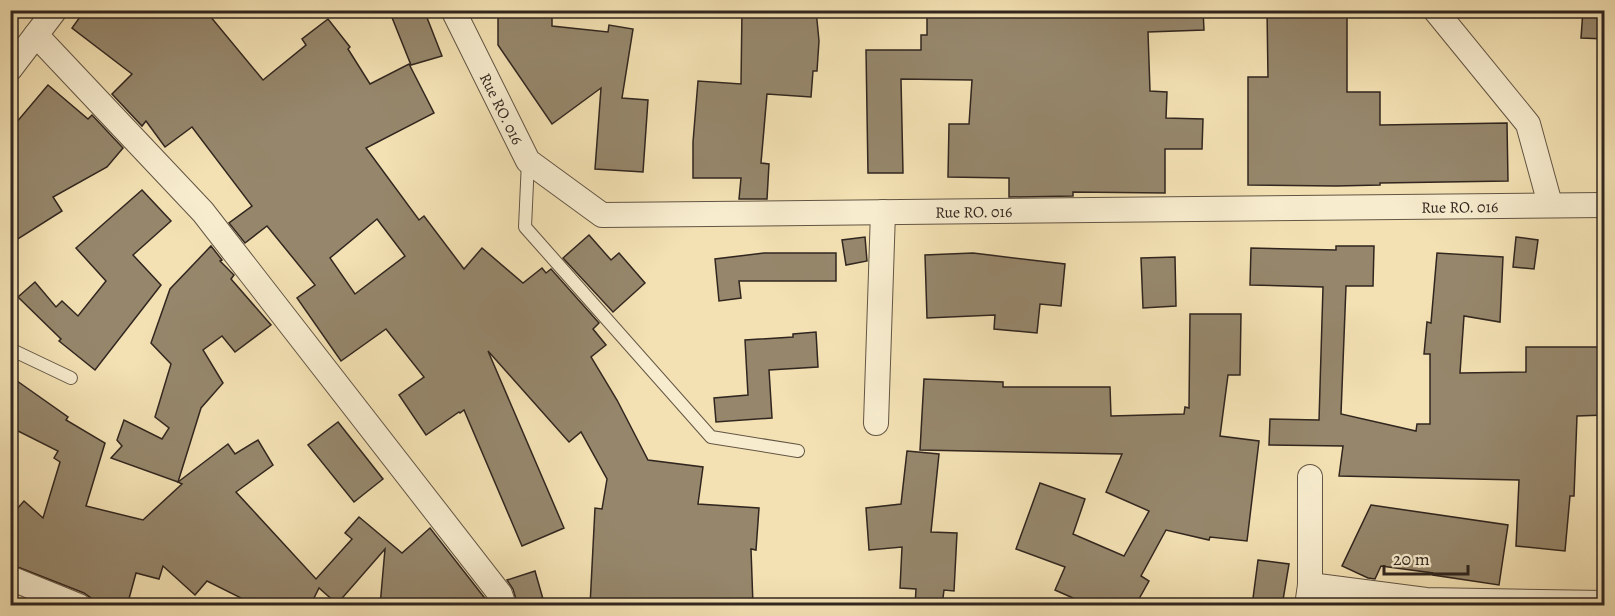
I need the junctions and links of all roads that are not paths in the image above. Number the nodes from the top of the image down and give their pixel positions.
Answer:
1 (55, 10) edge
2 (453, 10) edge
3 (1435, 10) edge
4 (36, 35) junction
5 (10, 69) edge
6 (528, 161) junction
7 (1550, 204) junction
8 (1605, 205) edge
9 (884, 212) junction
10 (10, 349) edge
11 (71, 378) dead end
12 (876, 423) dead end
13 (798, 451) dead end
14 (1310, 477) dead end
15 (10, 578) edge
16 (1308, 596) edge
17 (1605, 603) edge
18 (79, 606) edge
19 (504, 606) edge

1 - 4 street
2 - 6 street, Rue RO. 016
3 - 7 street
4 - 5 street
4 - 19 street
6 - 9 street, Rue RO. 016
6 - 13 lane
7 - 8 street, Rue RO. 016
7 - 9 street, Rue RO. 016
9 - 12 street
10 - 11 lane
14 - 16 street
15 - 18 street
16 - 17 street

